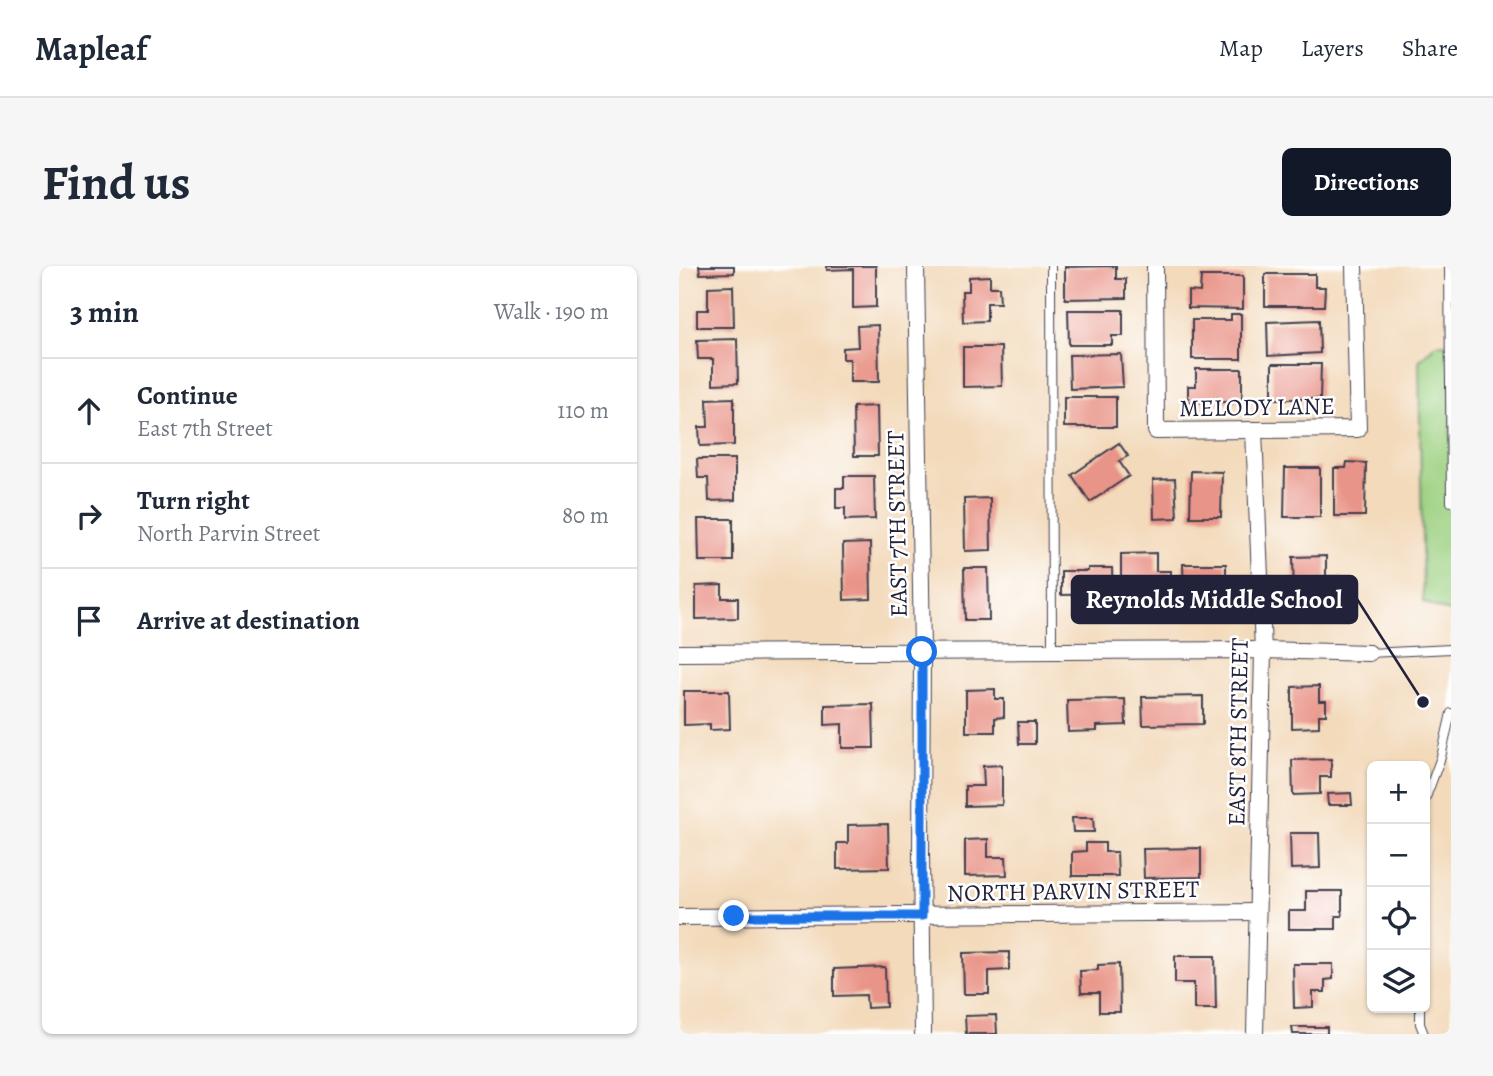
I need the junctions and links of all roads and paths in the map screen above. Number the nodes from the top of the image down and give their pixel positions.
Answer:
1 (916, 266) edge
2 (1051, 266) edge
3 (1155, 266) edge
4 (1354, 266) edge
5 (1449, 266) edge
6 (1254, 431) junction
7 (1451, 502) edge
8 (1451, 649) edge
9 (1052, 650) junction
10 (1263, 650) junction
11 (922, 652) junction
12 (679, 653) edge
13 (1369, 653) joint
14 (1451, 713) edge
15 (1430, 787) edge
16 (1257, 912) junction
17 (922, 916) junction
18 (679, 917) edge
19 (1420, 1013) edge
20 (923, 1034) edge
21 (1255, 1034) edge
22 (1424, 1034) edge

1 - 11 street, EAST 7TH STREET
2 - 9 lane
3 - 6 street, MELODY LANE
4 - 6 street, MELODY LANE
5 - 7 lane
6 - 10 street, EAST 8TH STREET
8 - 13 lane
9 - 10 street
9 - 11 street
10 - 13 street
10 - 16 street, EAST 8TH STREET
11 - 12 street
11 - 17 street, EAST 7TH STREET
14 - 15 lane
16 - 17 street, NORTH PARVIN STREET
16 - 21 street, EAST 8TH STREET
17 - 18 street, NORTH PARVIN STREET
17 - 20 street, EAST 7TH STREET
19 - 22 lane

